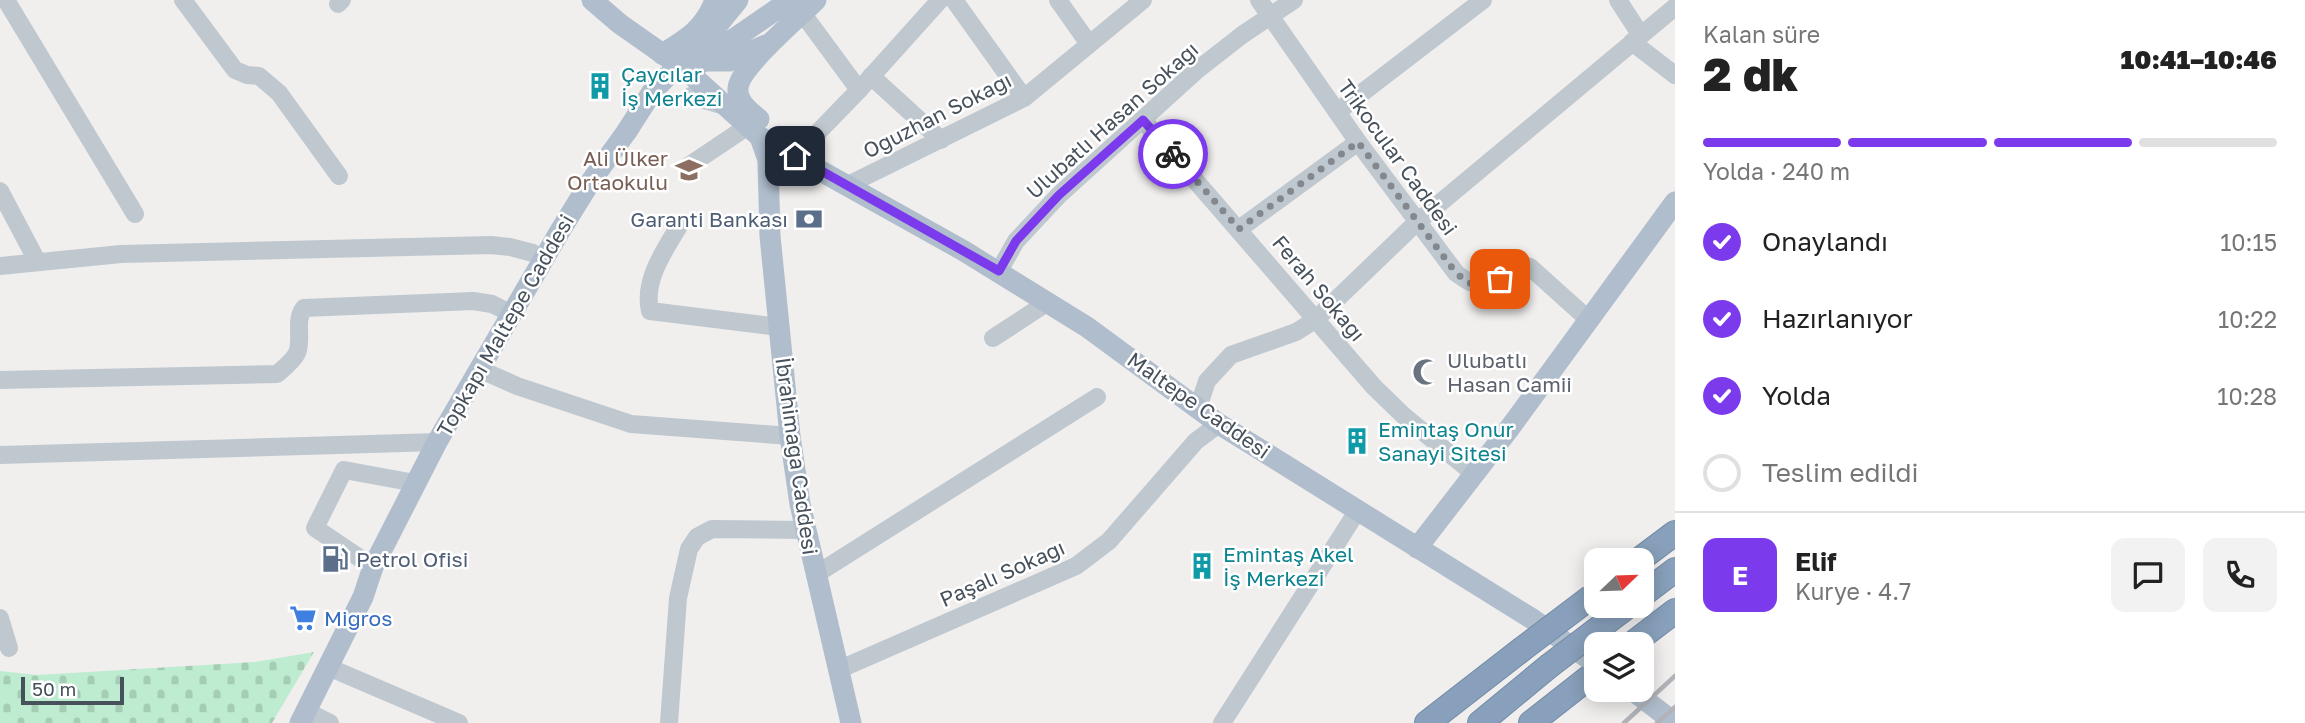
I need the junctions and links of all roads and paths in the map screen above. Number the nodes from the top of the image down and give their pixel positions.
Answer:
1 (6, 0) edge
2 (183, 0) edge
3 (592, 0) edge
4 (715, 0) edge
5 (737, 0) edge
6 (940, 0) edge
7 (954, 0) edge
8 (1058, 0) edge
9 (1143, 0) edge
10 (1259, 0) edge
11 (1294, 0) edge
12 (1483, 0) edge
13 (1618, 0) edge
14 (803, 5) edge
15 (1675, 7) edge
16 (1271, 18) junction
17 (1636, 38) junction
18 (1089, 44) junction
19 (766, 45) junction
20 (662, 54) junction
21 (1675, 75) edge
22 (871, 76) junction
23 (859, 90) junction
24 (691, 96) dead end
25 (1024, 98) junction
26 (726, 106) junction
27 (1337, 112) junction
28 (1143, 120) junction
29 (627, 131) junction
30 (754, 132) junction
31 (941, 140) junction
32 (1358, 142) junction
33 (795, 156) junction
34 (687, 167) dead end
35 (339, 176) dead end
36 (769, 185) junction
37 (846, 186) junction
38 (0, 191) edge
39 (1675, 202) edge
40 (135, 214) dead end
41 (1416, 223) junction
42 (679, 226) dead end
43 (1239, 229) junction
44 (538, 256) junction
45 (37, 261) junction
46 (0, 266) edge
47 (999, 271) junction
48 (1048, 302) junction
49 (512, 314) junction
50 (1315, 320) junction
51 (1589, 320) junction
52 (779, 327) junction
53 (993, 338) dead end
54 (480, 369) junction
55 (0, 380) edge
56 (1097, 397) dead end
57 (1198, 408) junction
58 (1219, 424) junction
59 (790, 436) junction
60 (437, 442) junction
61 (0, 455) edge
62 (1473, 473) junction
63 (415, 483) junction
64 (1359, 510) junction
65 (805, 530) junction
66 (1675, 533) edge
67 (1417, 548) junction
68 (1654, 549) edge
69 (373, 567) junction
70 (1675, 570) edge
71 (815, 575) junction
72 (1654, 586) edge
73 (1584, 602) edge
74 (1675, 611) edge
75 (0, 618) edge
76 (1612, 618) edge
77 (1647, 632) edge
78 (9, 648) dead end
79 (1584, 655) edge
80 (328, 667) junction
81 (838, 670) junction
82 (1584, 681) edge
83 (1648, 702) edge
84 (297, 716) edge
85 (330, 723) edge
86 (459, 723) edge
87 (669, 723) edge
88 (851, 723) edge
89 (1222, 723) edge
90 (1427, 723) edge
91 (1480, 723) edge
92 (1531, 723) edge
93 (1675, 723) edge

1 - 40 street
2 - 35 street
3 - 20 main road, Maltepe Caddesi
4 - 20 main road
5 - 29 main road, Topkapı Maltepe Caddesi, bridge
6 - 22 street
7 - 25 street
8 - 18 street
9 - 18 street, Oğuzhan Sokağı
10 - 16 street, Trikocular Caddesi
11 - 16 street, Ulubatlı Hasan Sokağı
12 - 27 street
13 - 17 street
14 - 19 main road
14 - 23 street
14 - 29 main road, bridge
15 - 17 street
16 - 27 street, Trikocular Caddesi
16 - 28 street, Ulubatlı Hasan Sokağı
17 - 21 street
17 - 41 street
18 - 25 street, Oğuzhan Sokağı
19 - 20 main road
19 - 33 main road
20 - 26 main road, Maltepe Caddesi
22 - 23 street
22 - 31 street
23 - 33 street
24 - 26 street
25 - 31 street, Oğuzhan Sokağı
26 - 30 main road, Maltepe Caddesi
27 - 32 street, Trikocular Caddesi
28 - 43 street, Ferah Sokağı
28 - 47 street, Ulubatlı Hasan Sokağı
29 - 44 main road, Topkapı Maltepe Caddesi
30 - 33 main road, Maltepe Caddesi
30 - 34 street
30 - 36 main road, İbrahimağa Caddesi
31 - 37 street, Oğuzhan Sokağı
32 - 41 street, Trikocular Caddesi
32 - 43 street
33 - 36 main road
33 - 37 main road, Maltepe Caddesi
36 - 52 main road, İbrahimağa Caddesi
37 - 47 main road, Maltepe Caddesi
38 - 45 street
39 - 51 main road
41 - 50 street
41 - 51 street, Trikocular Caddesi
42 - 52 street
43 - 50 street, Ferah Sokağı
44 - 45 street
44 - 49 main road, Topkapı Maltepe Caddesi
45 - 46 street
47 - 48 main road, Maltepe Caddesi
48 - 53 street
48 - 57 main road, Maltepe Caddesi
49 - 54 main road, Topkapı Maltepe Caddesi
49 - 55 street
50 - 57 street
50 - 62 street, Ferah Sokağı
51 - 62 main road
52 - 59 main road, İbrahimağa Caddesi
54 - 59 street
54 - 60 main road, Topkapı Maltepe Caddesi
56 - 71 street
57 - 58 main road, Maltepe Caddesi
58 - 64 main road, Maltepe Caddesi
58 - 81 street, Paşalı Sokağı
59 - 65 main road, İbrahimağa Caddesi
60 - 61 street
60 - 63 main road, Topkapı Maltepe Caddesi
62 - 67 main road
63 - 69 main road, Topkapı Maltepe Caddesi
63 - 69 street
64 - 67 main road, Maltepe Caddesi
64 - 89 street
65 - 71 main road, İbrahimağa Caddesi
65 - 87 street
66 - 68 highway
67 - 79 main road, Maltepe Caddesi
69 - 80 main road, Topkapı Maltepe Caddesi
69 - 84 main road, Topkapı Maltepe Caddesi
70 - 72 highway
71 - 81 main road, İbrahimağa Caddesi
73 - 90 highway, bridge
74 - 77 highway
75 - 78 street
76 - 91 highway, bridge
80 - 84 main road, Topkapı Maltepe Caddesi
80 - 86 street
81 - 88 main road, İbrahimağa Caddesi
82 - 92 highway
83 - 93 main road
84 - 85 street

